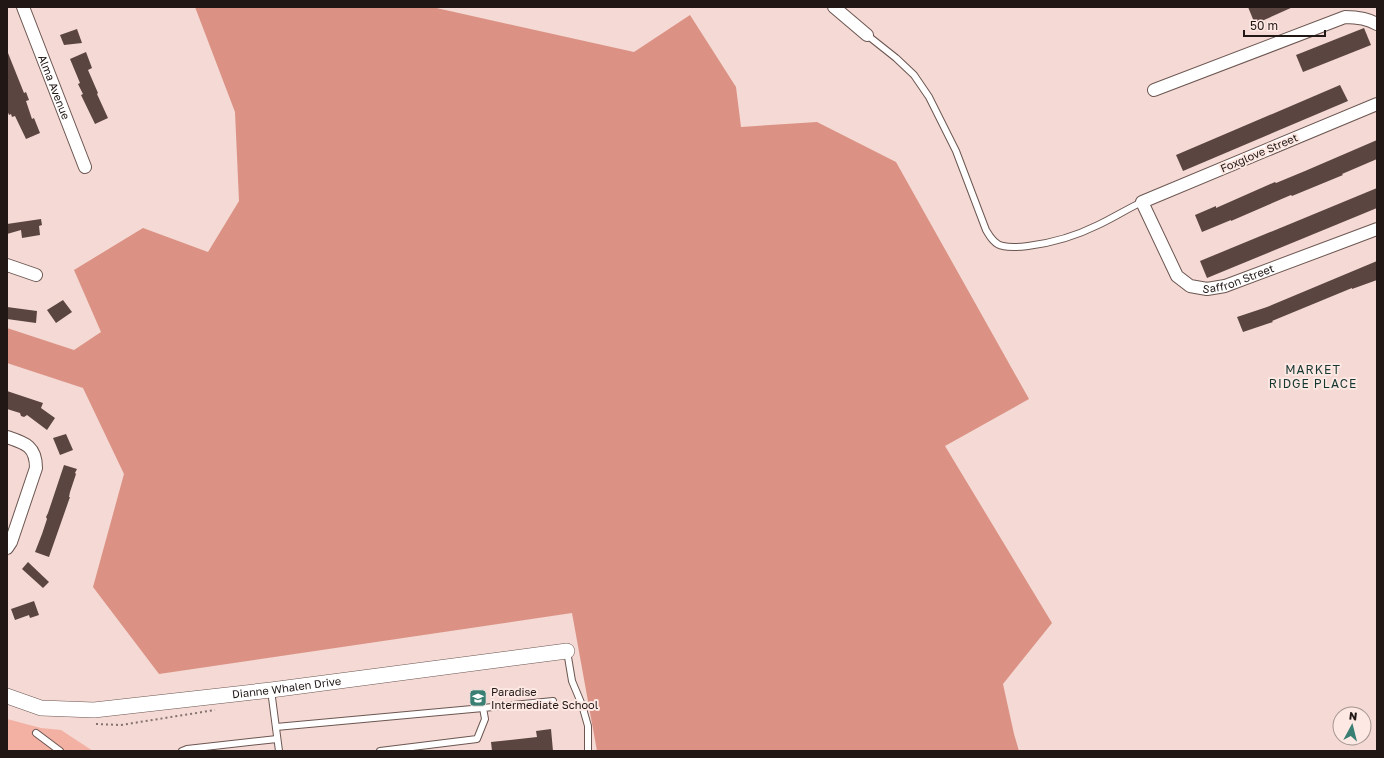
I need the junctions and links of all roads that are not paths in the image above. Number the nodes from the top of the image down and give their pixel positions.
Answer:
1 (23, 7) edge
2 (834, 7) edge
3 (1377, 24) edge
4 (867, 35) joint
5 (1154, 90) dead end
6 (1377, 104) edge
7 (85, 167) dead end
8 (1142, 202) junction
9 (1377, 229) edge
10 (7, 265) edge
11 (36, 275) dead end
12 (7, 436) edge
13 (7, 548) edge
14 (566, 651) joint
15 (271, 690) junction
16 (7, 696) edge
17 (553, 701) dead end
18 (483, 708) junction
19 (276, 727) junction
20 (36, 733) dead end
21 (277, 739) junction
22 (60, 751) edge
23 (182, 751) edge
24 (279, 751) edge
25 (380, 751) edge
26 (588, 751) edge

1 - 7 street, Alma Avenue
2 - 4 street
3 - 5 street
4 - 8 lane
6 - 8 street, Foxglove Street
8 - 9 street, Saffron Street
10 - 11 street
12 - 13 street
14 - 15 street, Dianne Whalen Drive
14 - 26 lane
15 - 16 street, Dianne Whalen Drive
15 - 19 lane
17 - 18 lane
18 - 19 lane
18 - 25 lane
19 - 21 lane
20 - 22 lane
21 - 23 lane
21 - 24 lane

